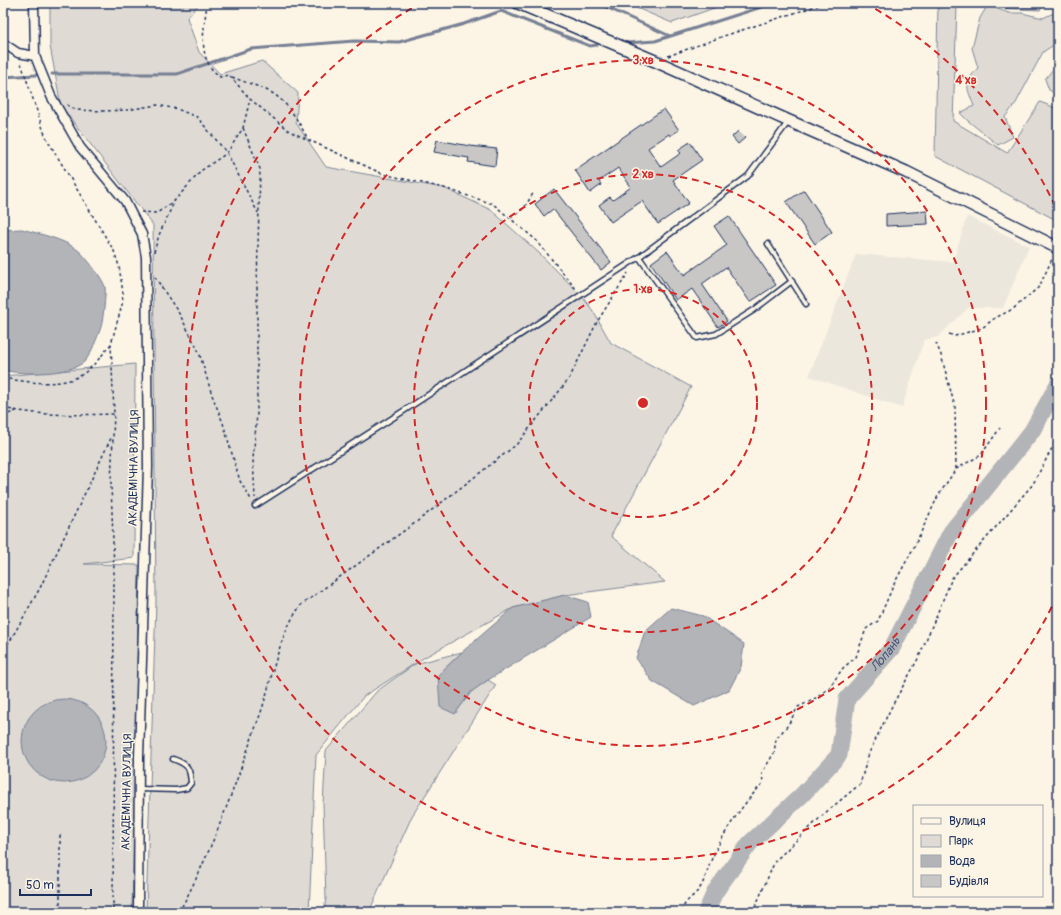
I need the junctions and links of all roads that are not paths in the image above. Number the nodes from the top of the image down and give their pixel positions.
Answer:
1 (34, 3) edge
2 (518, 3) edge
3 (3, 43) edge
4 (35, 56) junction
5 (789, 121) junction
6 (768, 244) dead end
7 (1058, 248) edge
8 (639, 257) junction
9 (792, 281) junction
10 (806, 304) dead end
11 (255, 506) road end
12 (173, 759) dead end
13 (138, 788) junction
14 (138, 912) edge

1 - 4 street
2 - 5 street
3 - 4 street
4 - 13 street, АКАДЕМІЧНА ВУЛИЦЯ
5 - 7 street
5 - 8 lane
6 - 9 lane
8 - 9 lane
8 - 11 lane
9 - 10 lane
12 - 13 lane
13 - 14 street, АКАДЕМІЧНА ВУЛИЦЯ

